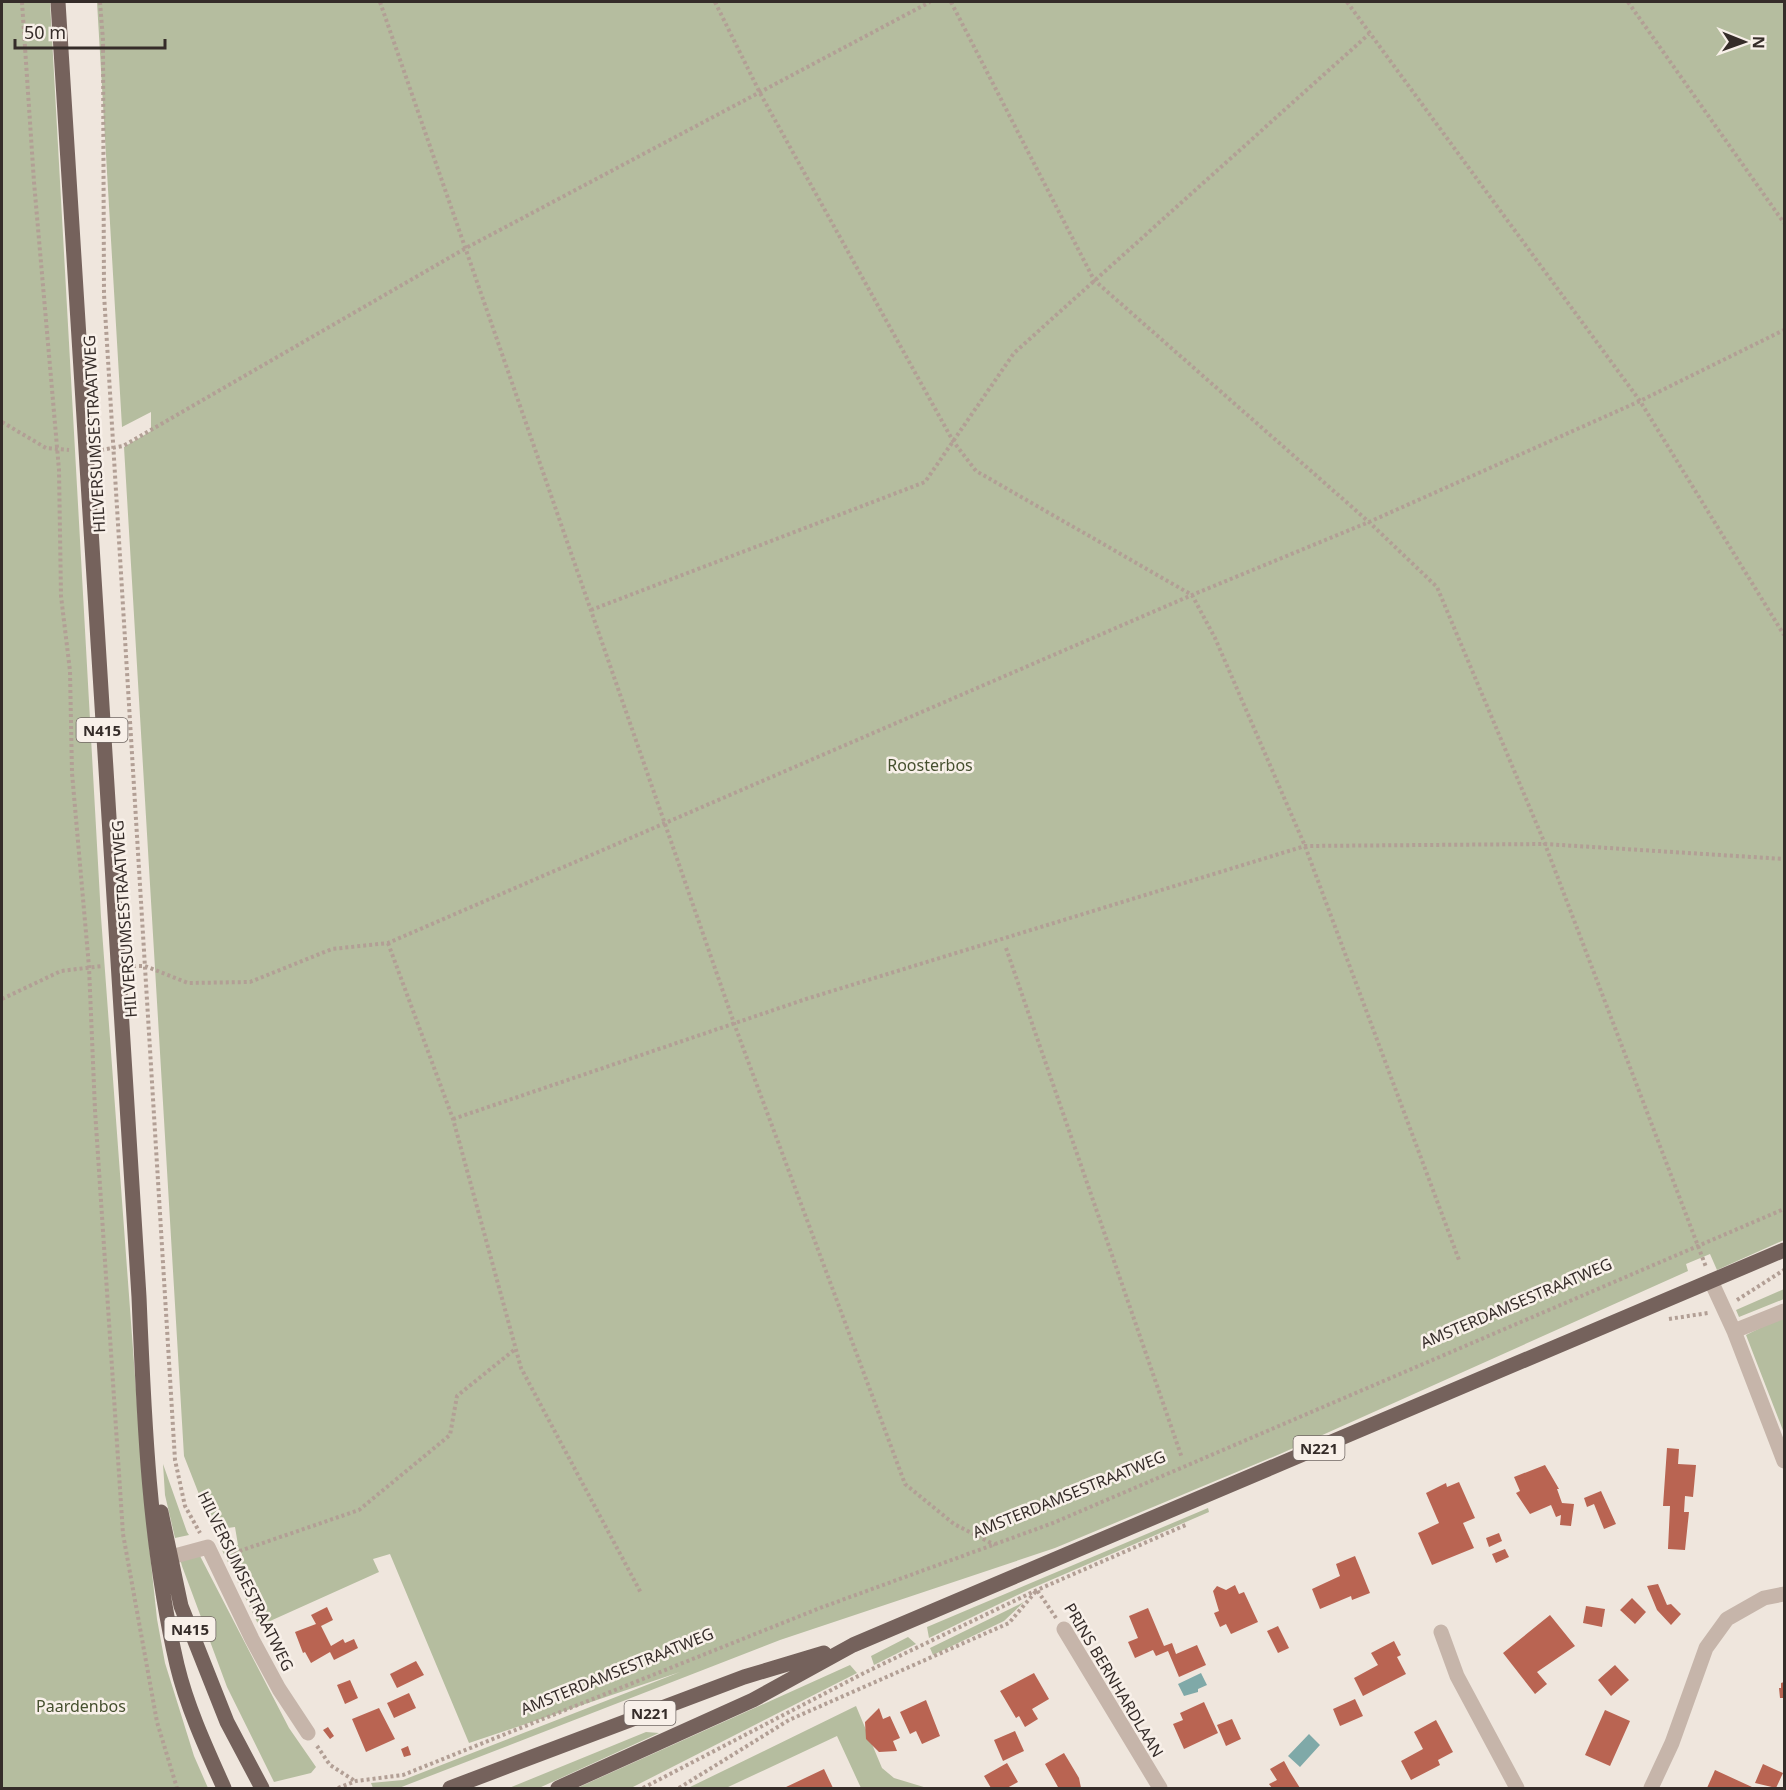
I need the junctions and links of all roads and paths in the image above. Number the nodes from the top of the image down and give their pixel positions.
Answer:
1 (22, 2) edge
2 (58, 2) edge
3 (100, 2) edge
4 (380, 2) edge
5 (715, 2) edge
6 (930, 2) edge
7 (951, 2) edge
8 (1347, 2) edge
9 (1628, 2) edge
10 (1369, 34) junction
11 (760, 93) junction
12 (1785, 223) edge
13 (466, 248) junction
14 (1094, 280) junction
15 (1785, 330) edge
16 (1640, 401) junction
17 (2, 422) edge
18 (953, 441) junction
19 (112, 448) junction
20 (58, 449) junction
21 (85, 450) junction
22 (1369, 522) junction
23 (1192, 595) junction
24 (591, 610) junction
25 (1785, 635) edge
26 (665, 822) junction
27 (1545, 844) junction
28 (1305, 846) junction
29 (1785, 859) edge
30 (388, 943) junction
31 (1006, 948) dead end
32 (117, 964) junction
33 (145, 966) junction
34 (89, 967) junction
35 (2, 999) edge
36 (735, 1026) junction
37 (453, 1119) junction
38 (1785, 1209) edge
39 (1698, 1244) junction
40 (1785, 1250) edge
41 (1460, 1260) dead end
42 (1785, 1270) edge
43 (1711, 1281) junction
44 (1724, 1307) junction
45 (1785, 1311) edge
46 (1660, 1320) dead end
47 (1734, 1331) junction
48 (514, 1350) junction
49 (1182, 1458) dead end
50 (1785, 1461) edge
51 (1195, 1521) dead end
52 (995, 1545) junction
53 (211, 1552) junction
54 (164, 1559) junction
55 (1037, 1590) junction
56 (641, 1593) dead end
57 (1785, 1594) edge
58 (1064, 1629) joint
59 (1441, 1632) dead end
60 (853, 1645) junction
61 (308, 1733) joint
62 (356, 1781) junction
63 (177, 1788) edge
64 (224, 1788) edge
65 (262, 1788) edge
66 (338, 1788) edge
67 (359, 1788) edge
68 (450, 1788) edge
69 (558, 1788) edge
70 (643, 1788) edge
71 (679, 1788) edge
72 (1160, 1788) edge
73 (1517, 1788) edge
74 (1651, 1788) edge

1 - 20 path
2 - 21 main road, HILVERSUMSESTRAATWEG / N415
3 - 19 path, HILVERSUMSESTRAATWEG
4 - 13 path
5 - 11 path
6 - 11 path
7 - 14 path
8 - 10 path
9 - 12 path
10 - 14 path
10 - 16 path
11 - 13 path
11 - 18 path
13 - 19 path
13 - 24 path
14 - 18 path
14 - 22 path
15 - 16 path
16 - 22 path
16 - 25 path
17 - 20 path
18 - 23 path
18 - 24 path
19 - 21 path
19 - 33 path, HILVERSUMSESTRAATWEG
20 - 21 path
20 - 34 path
21 - 32 main road, HILVERSUMSESTRAATWEG / N415
22 - 23 path
22 - 27 path
23 - 26 path
23 - 28 path
24 - 26 path
26 - 30 path
26 - 36 path
27 - 28 path
27 - 29 path
27 - 39 path
28 - 36 path
28 - 41 path
30 - 33 path
30 - 37 path
31 - 49 path
32 - 33 path
32 - 54 main road, HILVERSUMSESTRAATWEG / N415
33 - 53 path, HILVERSUMSESTRAATWEG
34 - 35 path
34 - 63 path
36 - 37 path
36 - 52 path
37 - 48 path
38 - 39 path, AMSTERDAMSESTRAATWEG
39 - 43 path
39 - 52 path, AMSTERDAMSESTRAATWEG
40 - 43 main road, N221
42 - 44 path
43 - 44 street
43 - 60 main road, N221
44 - 46 path
44 - 47 street
45 - 47 street
47 - 50 street
48 - 53 path
48 - 56 path
51 - 55 path
52 - 62 path, AMSTERDAMSESTRAATWEG
53 - 54 street
53 - 61 street, HILVERSUMSESTRAATWEG
54 - 64 main road, HILVERSUMSESTRAATWEG / N415
54 - 65 main road, HILVERSUMSESTRAATWEG / N415
55 - 58 path, PRINS BERNHARDLAAN
55 - 70 path
55 - 71 path
57 - 74 street
58 - 72 street, PRINS BERNHARDLAAN
59 - 73 street
60 - 68 main road, N221
60 - 69 main road, N221
61 - 62 path
62 - 66 path, AMSTERDAMSESTRAATWEG
62 - 67 path

